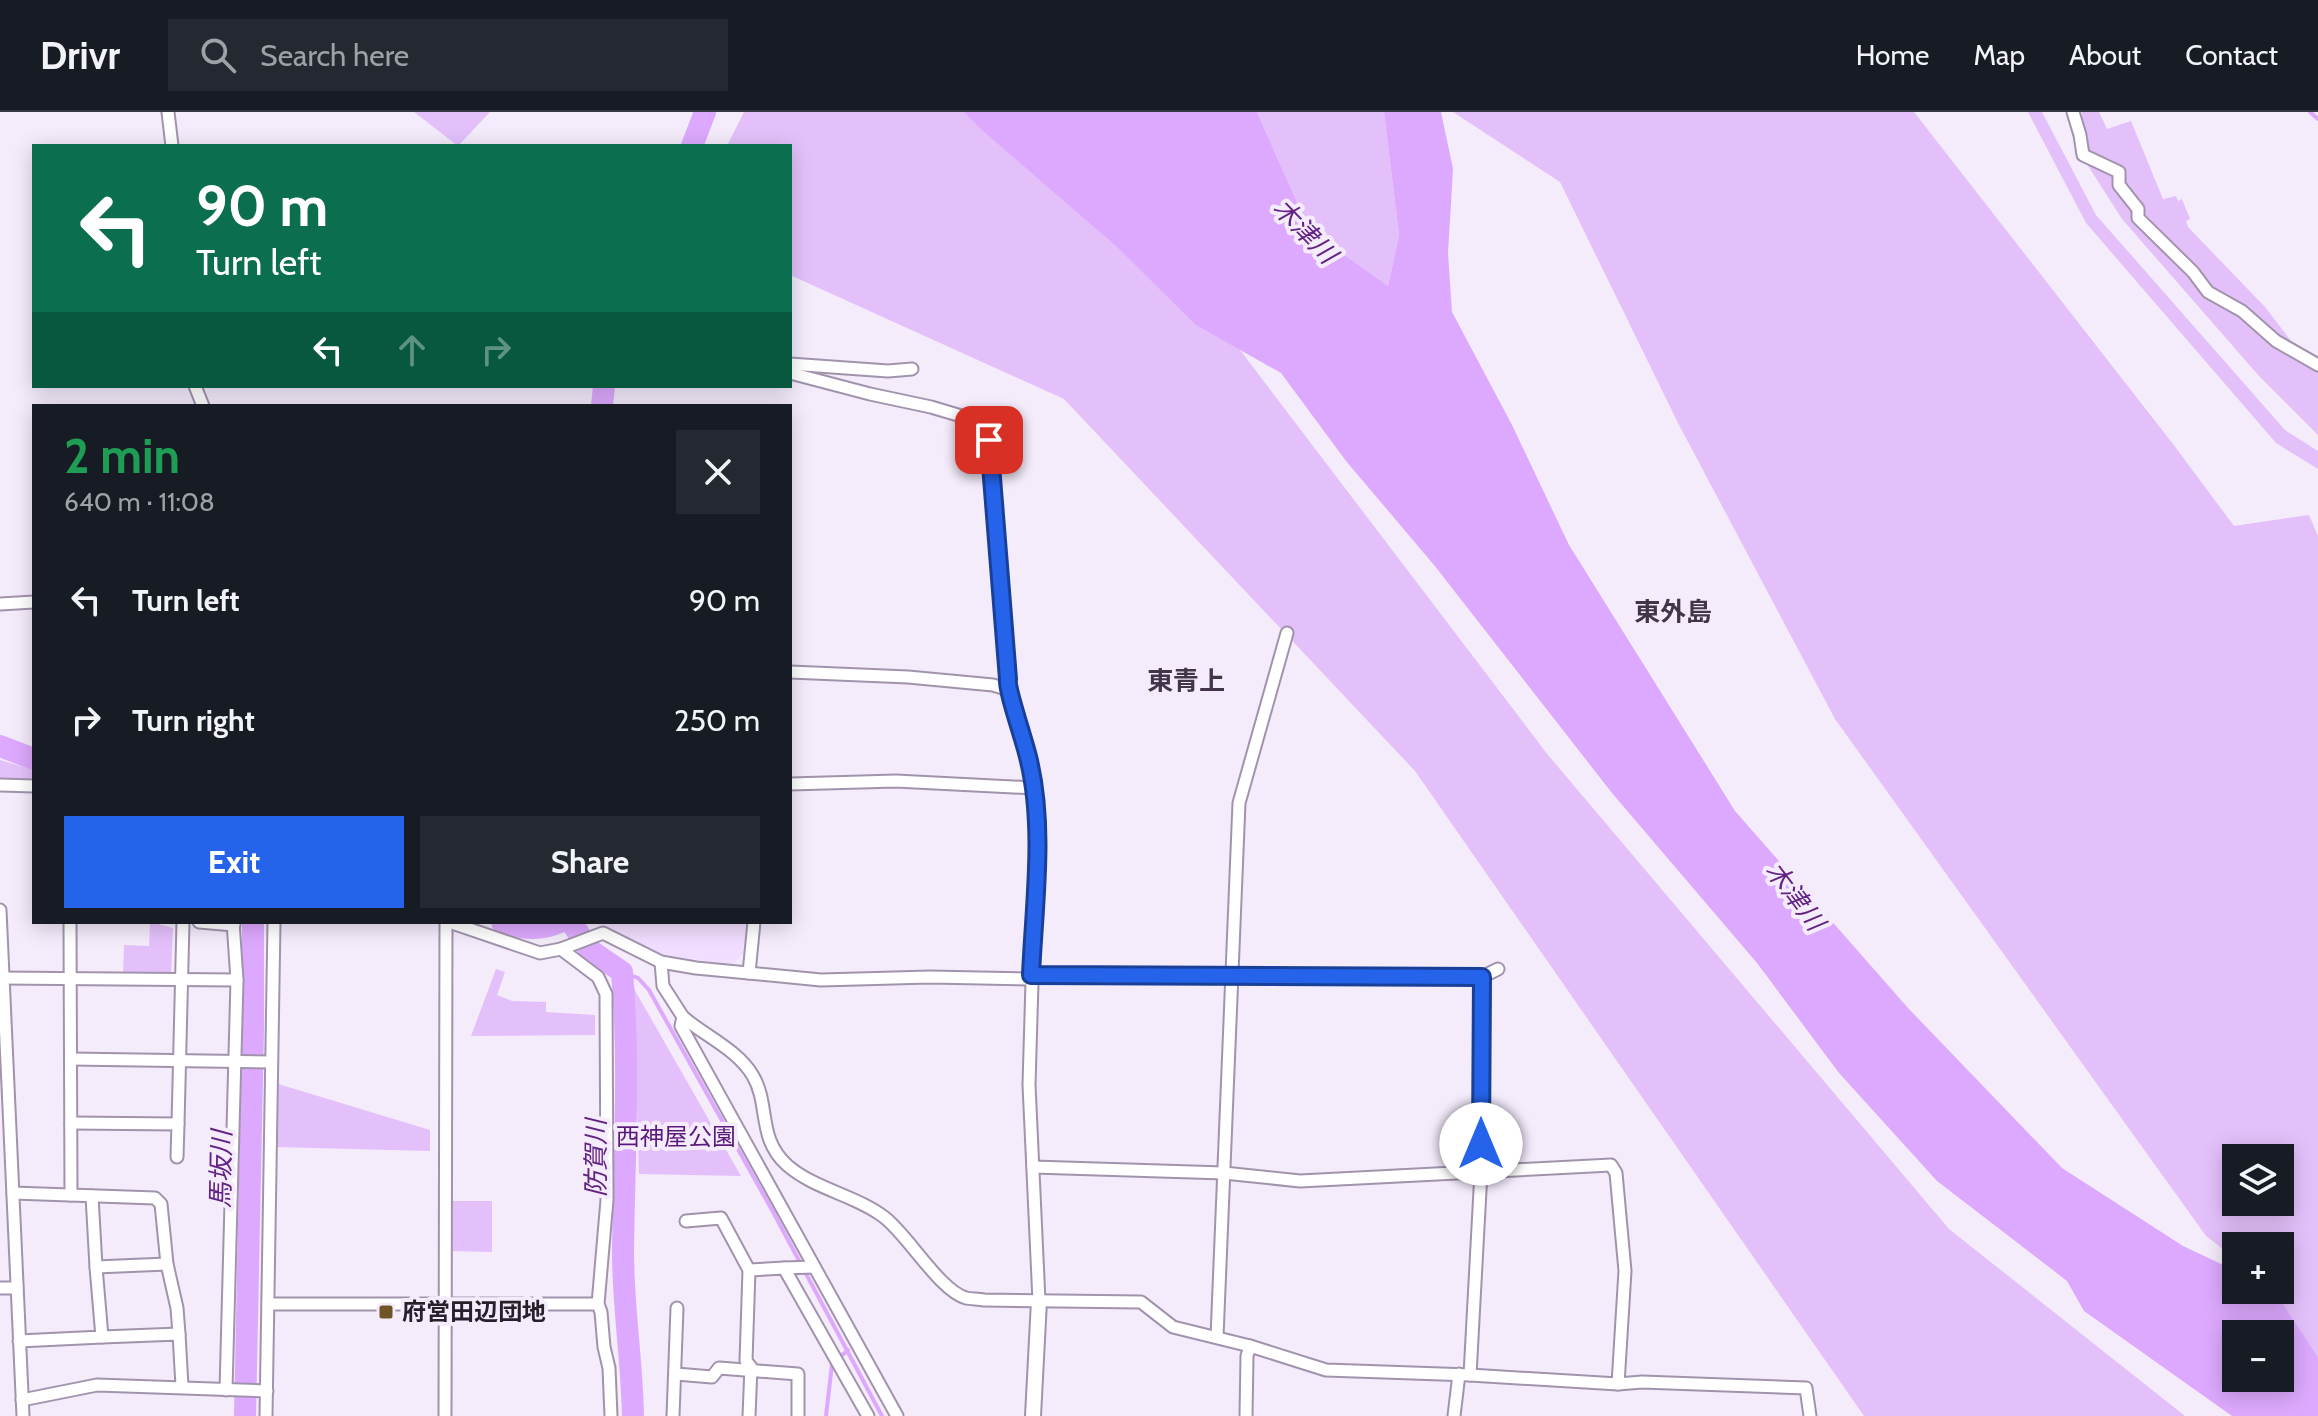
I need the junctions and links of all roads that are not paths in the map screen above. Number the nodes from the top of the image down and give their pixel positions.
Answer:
1 (168, 112) edge
2 (2073, 112) edge
3 (172, 144) edge
4 (792, 364) edge
5 (2318, 365) edge
6 (912, 369) dead end
7 (792, 374) edge
8 (32, 602) edge
9 (0, 604) edge
10 (1287, 633) dead end
11 (792, 672) edge
12 (1006, 689) junction
13 (792, 784) edge
14 (0, 785) edge
15 (32, 786) edge
16 (1034, 788) junction
17 (0, 910) edge
18 (70, 924) edge
19 (183, 924) edge
20 (234, 924) edge
21 (274, 924) edge
22 (447, 924) edge
23 (453, 924) edge
24 (754, 924) edge
25 (566, 947) junction
26 (661, 962) junction
27 (1498, 969) dead end
28 (749, 973) junction
29 (1231, 974) junction
30 (70, 977) junction
31 (1031, 977) junction
32 (1482, 977) junction
33 (1, 978) edge
34 (182, 979) junction
35 (237, 980) junction
36 (683, 1017) junction
37 (71, 1059) junction
38 (180, 1060) junction
39 (239, 1061) junction
40 (266, 1062) junction
41 (71, 1123) junction
42 (178, 1124) junction
43 (5, 1153) edge
44 (177, 1157) dead end
45 (1033, 1167) junction
46 (1481, 1172) junction
47 (1224, 1173) junction
48 (13, 1193) junction
49 (71, 1195) junction
50 (92, 1196) junction
51 (686, 1221) dead end
52 (167, 1264) junction
53 (96, 1267) junction
54 (814, 1267) junction
55 (784, 1268) junction
56 (749, 1270) junction
57 (0, 1288) edge
58 (17, 1288) junction
59 (1039, 1301) junction
60 (268, 1304) junction
61 (598, 1304) junction
62 (444, 1305) junction
63 (677, 1308) dead end
64 (179, 1334) junction
65 (102, 1337) junction
66 (1217, 1337) junction
67 (19, 1341) junction
68 (1250, 1346) junction
69 (751, 1371) junction
70 (676, 1374) junction
71 (1465, 1375) junction
72 (1618, 1384) junction
73 (182, 1386) junction
74 (231, 1390) junction
75 (264, 1391) junction
76 (22, 1400) junction
77 (863, 1413) edge
78 (23, 1416) edge
79 (266, 1416) edge
80 (445, 1416) edge
81 (611, 1416) edge
82 (673, 1416) edge
83 (749, 1416) edge
84 (798, 1416) edge
85 (897, 1416) edge
86 (1033, 1416) edge
87 (1246, 1416) edge
88 (1454, 1416) edge
89 (1810, 1416) edge

1 - 3 street
2 - 5 street
4 - 6 street
7 - 12 street
8 - 9 street
10 - 29 street
11 - 12 street
12 - 16 street
13 - 16 street
14 - 15 street
16 - 31 street
17 - 33 street
18 - 30 street
19 - 34 street
20 - 35 street
21 - 40 street
22 - 62 street
23 - 25 street
24 - 28 street
25 - 26 street
25 - 61 street
26 - 28 street
26 - 36 street
27 - 32 street
28 - 31 street
29 - 31 street
29 - 32 street
29 - 47 street
30 - 33 street
30 - 34 street
30 - 37 street
31 - 45 street
32 - 46 street
33 - 43 street
34 - 35 street
34 - 38 street
35 - 39 street
36 - 54 street
36 - 59 street
37 - 38 street
37 - 41 street
38 - 39 street
38 - 42 street
39 - 40 street
39 - 74 street
40 - 60 street
41 - 42 street
41 - 49 street
42 - 44 street
43 - 48 street
45 - 47 street
45 - 59 street
46 - 47 street
46 - 71 street
46 - 72 street
47 - 66 street
48 - 49 street
48 - 58 street
49 - 50 street
50 - 52 street
50 - 53 street
51 - 56 street
52 - 53 street
52 - 64 street
53 - 65 street
54 - 55 street
54 - 85 street
55 - 56 street
55 - 77 street
56 - 69 street
57 - 58 street
58 - 67 street
59 - 66 street
59 - 86 street
60 - 62 street
60 - 75 street
61 - 62 street
61 - 81 street
62 - 80 street
63 - 70 street
64 - 65 street
64 - 73 street
65 - 67 street
66 - 68 street
67 - 76 street
68 - 71 street
68 - 87 street
69 - 70 street
69 - 83 street
69 - 84 street
70 - 82 street
71 - 72 street
71 - 88 street
72 - 89 street
73 - 74 street
73 - 76 street
74 - 75 street
75 - 79 street
76 - 78 street

